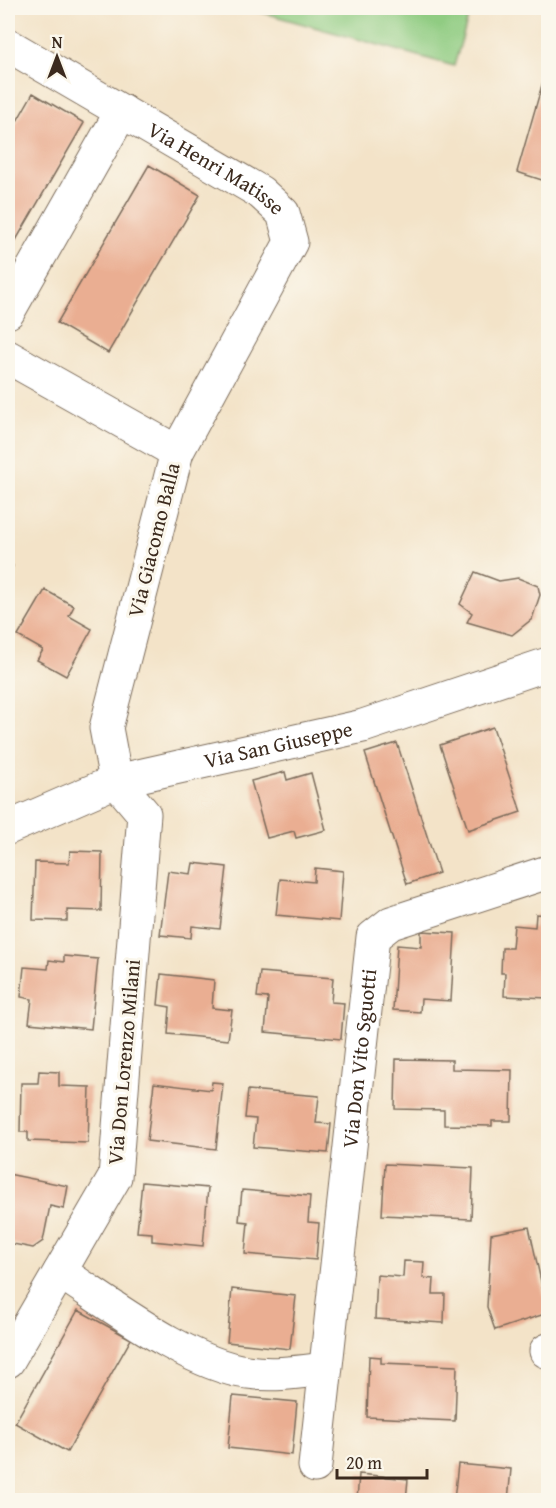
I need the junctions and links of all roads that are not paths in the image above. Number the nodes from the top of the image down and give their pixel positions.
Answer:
1 (8, 45) edge
2 (122, 111) junction
3 (8, 312) edge
4 (8, 357) edge
5 (177, 452) junction
6 (549, 664) edge
7 (116, 781) junction
8 (8, 828) edge
9 (549, 872) edge
10 (60, 1272) junction
11 (8, 1361) edge
12 (325, 1369) junction
13 (315, 1466) dead end

1 - 2 street, Via Henri Matisse
2 - 3 street
2 - 5 street, Via Henri Matisse
4 - 5 street, Via Giacomo Balla
5 - 7 street, Via Giacomo Balla
6 - 7 street, Via San Giuseppe
7 - 8 street, Via San Giuseppe
7 - 10 street, Via Don Lorenzo Milani
9 - 12 street, Via Don Vito Sguotti
10 - 11 street, Via Don Lorenzo Milani
10 - 12 street
12 - 13 street, Via Don Vito Sguotti

